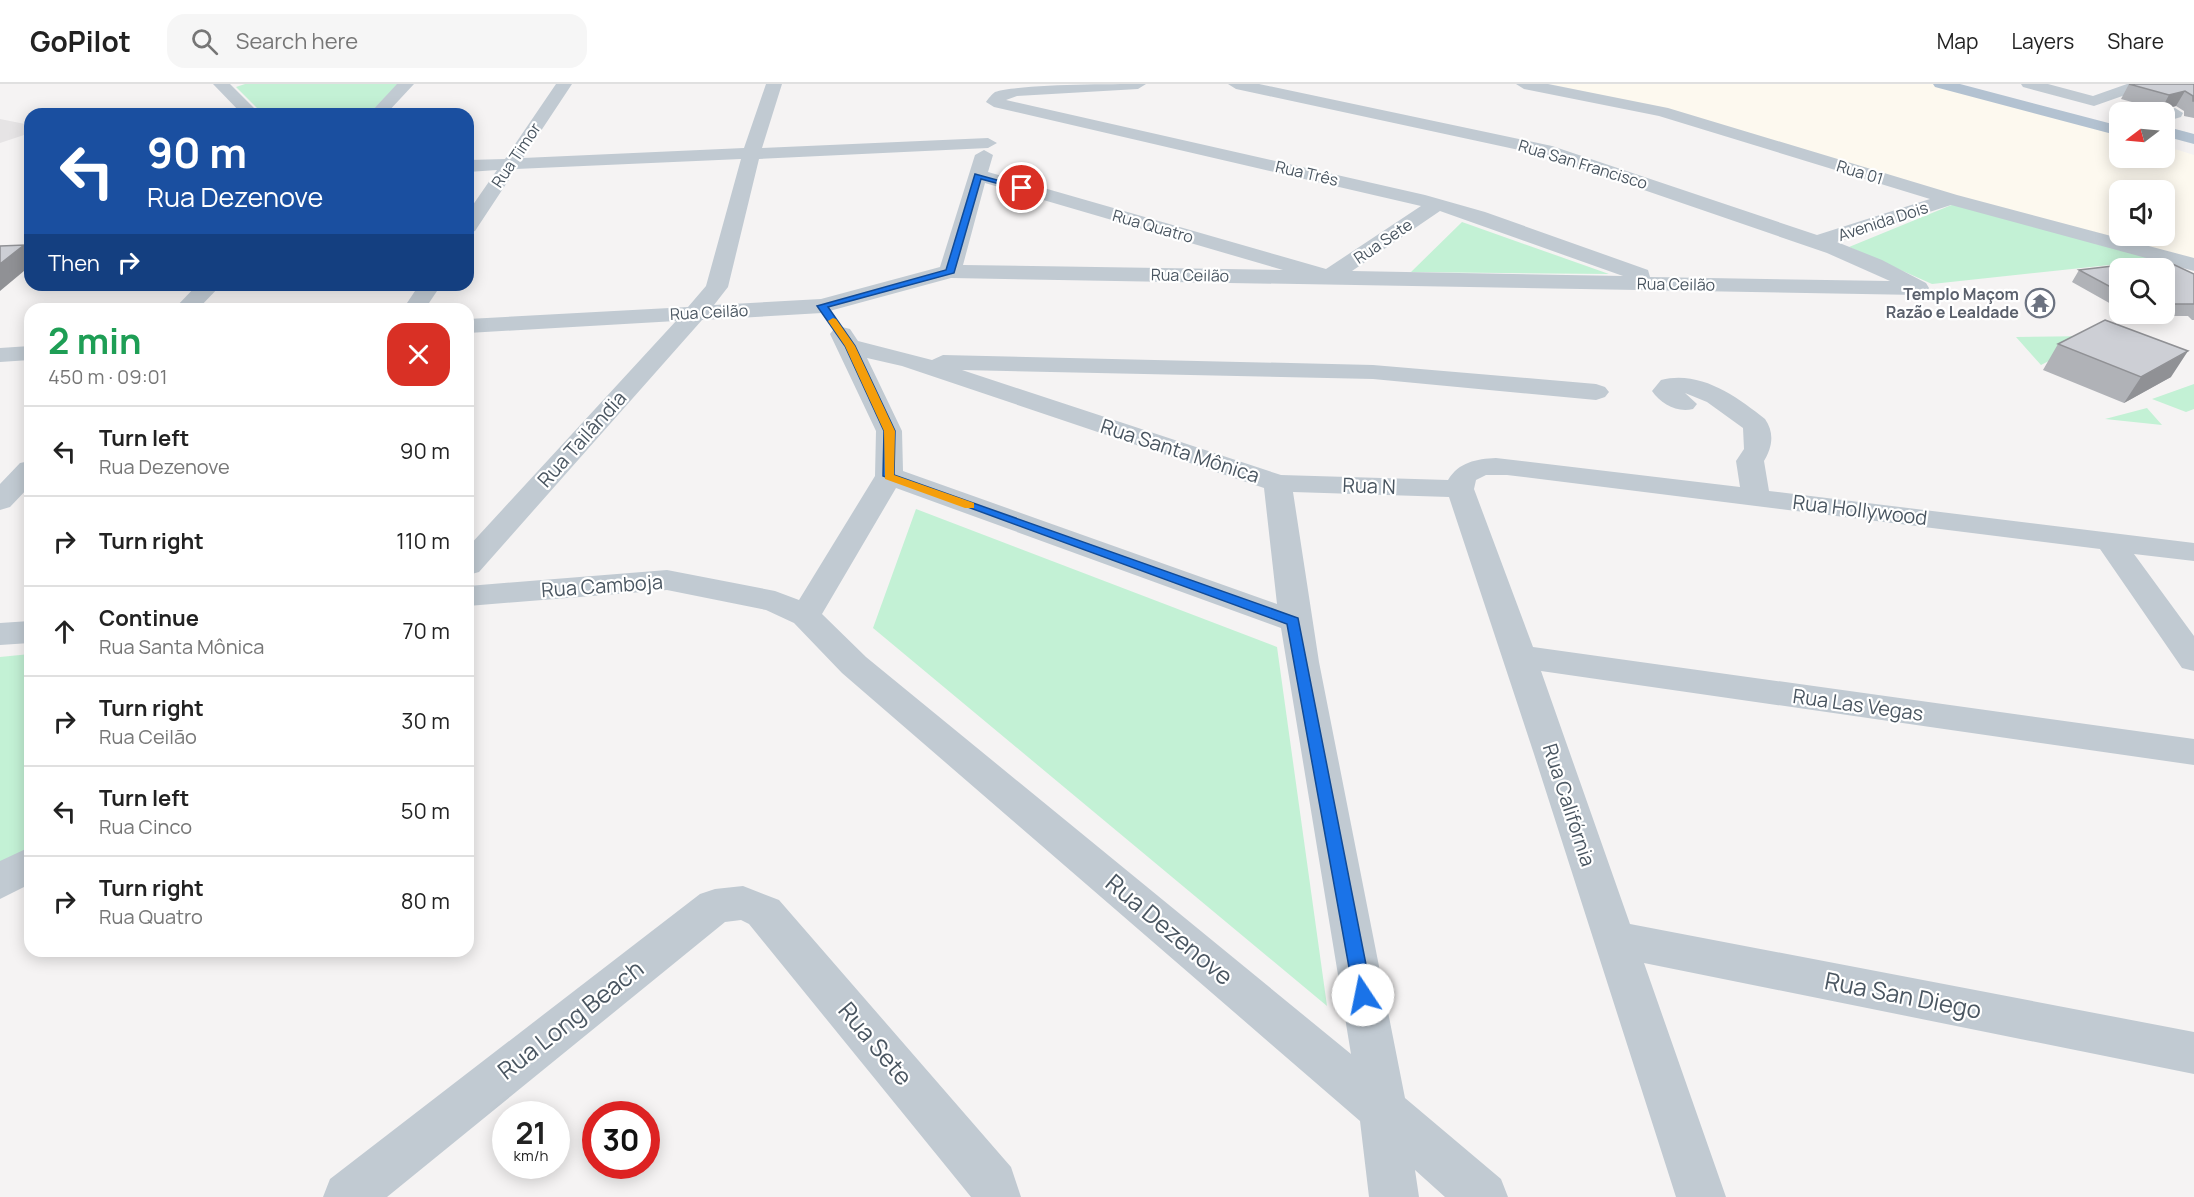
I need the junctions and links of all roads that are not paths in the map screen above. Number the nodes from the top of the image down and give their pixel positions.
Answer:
1 (221, 84) edge
2 (406, 84) edge
3 (564, 84) edge
4 (774, 84) edge
5 (1138, 84) edge
6 (1236, 84) edge
7 (1524, 84) edge
8 (1941, 84) edge
9 (1981, 84) edge
10 (2029, 84) edge
11 (2131, 85) edge
12 (1267, 88) edge
13 (994, 102) junction
14 (246, 108) edge
15 (383, 108) edge
16 (2109, 116) edge
17 (2109, 128) edge
18 (2175, 134) edge
19 (2194, 140) edge
20 (988, 143) junction
21 (2175, 146) edge
22 (2194, 151) edge
23 (751, 155) junction
24 (509, 165) junction
25 (474, 166) edge
26 (978, 175) junction
27 (1950, 200) junction
28 (1436, 205) junction
29 (474, 218) edge
30 (1817, 242) junction
31 (2194, 265) edge
32 (950, 271) junction
33 (1329, 277) junction
34 (1664, 284) junction
35 (1918, 288) joint
36 (204, 291) edge
37 (191, 303) edge
38 (822, 306) junction
39 (695, 313) junction
40 (474, 326) edge
41 (850, 346) junction
42 (24, 353) edge
43 (0, 355) edge
44 (911, 361) junction
45 (1596, 392) dead end
46 (1684, 404) dead end
47 (24, 475) edge
48 (889, 476) junction
49 (1278, 483) junction
50 (1460, 489) junction
51 (1756, 497) junction
52 (0, 501) edge
53 (2109, 541) junction
54 (2194, 552) edge
55 (474, 558) edge
56 (474, 596) edge
57 (805, 616) junction
58 (1294, 621) junction
59 (24, 632) edge
60 (0, 634) edge
61 (1521, 657) junction
62 (2194, 660) edge
63 (854, 665) joint
64 (2194, 752) edge
65 (24, 867) edge
66 (0, 882) edge
67 (743, 903) joint
68 (1613, 939) junction
69 (2194, 1053) edge
70 (1385, 1112) junction
71 (348, 1197) edge
72 (996, 1197) edge
73 (1394, 1197) edge
74 (1482, 1197) edge
75 (1701, 1197) edge

1 - 14 street
2 - 15 street
3 - 24 street, Rua Timor
4 - 23 street
5 - 13 street
6 - 12 street, Rua San Francisco
7 - 27 street, Rua 01
8 - 17 main road
9 - 16 main road
10 - 11 street
12 - 30 street, Rua San Francisco
13 - 20 street
13 - 28 street, Rua Três
18 - 19 main road
20 - 23 street
20 - 26 street
21 - 22 main road
23 - 24 street
23 - 39 street, Rua Tailândia
24 - 25 street
24 - 29 street, Rua Timor
26 - 32 street
26 - 33 street, Rua Quatro
27 - 30 street, Avenida Dois
27 - 31 street, Rua 01
28 - 33 street, Rua Sete
28 - 34 street, Rua Três
30 - 35 street, Rua San Francisco
32 - 33 street, Rua Ceilão
32 - 38 street, Rua Ceilão
33 - 34 street, Rua Ceilão
34 - 35 street, Rua Ceilão
36 - 37 street
38 - 39 street, Rua Ceilão
38 - 41 street
39 - 40 street, Rua Ceilão
39 - 55 street, Rua Tailândia
41 - 44 street, Rua Santa Mônica
41 - 48 street
42 - 43 street
44 - 45 street
44 - 49 street, Rua Santa Mônica
46 - 51 street
47 - 52 street
48 - 57 street
48 - 58 street
49 - 50 street, Rua N
49 - 58 street, Rua Santa Mônica
50 - 51 street, Rua Hollywood
50 - 61 street, Rua Califórnia
51 - 53 street, Rua Hollywood
53 - 54 street, Rua Hollywood
53 - 62 street
56 - 57 street, Rua Camboja
57 - 63 street, Rua Camboja
58 - 70 street, Rua Santa Mônica
59 - 60 street
61 - 64 street, Rua Las Vegas
61 - 68 street, Rua Califórnia
63 - 70 street, Rua Dezenove
65 - 66 street
67 - 71 street, Rua Long Beach
67 - 72 street, Rua Sete
68 - 69 street, Rua San Diego
68 - 75 street, Rua Califórnia
70 - 73 street, Rua Santa Mônica
70 - 74 street, Rua Dezenove

